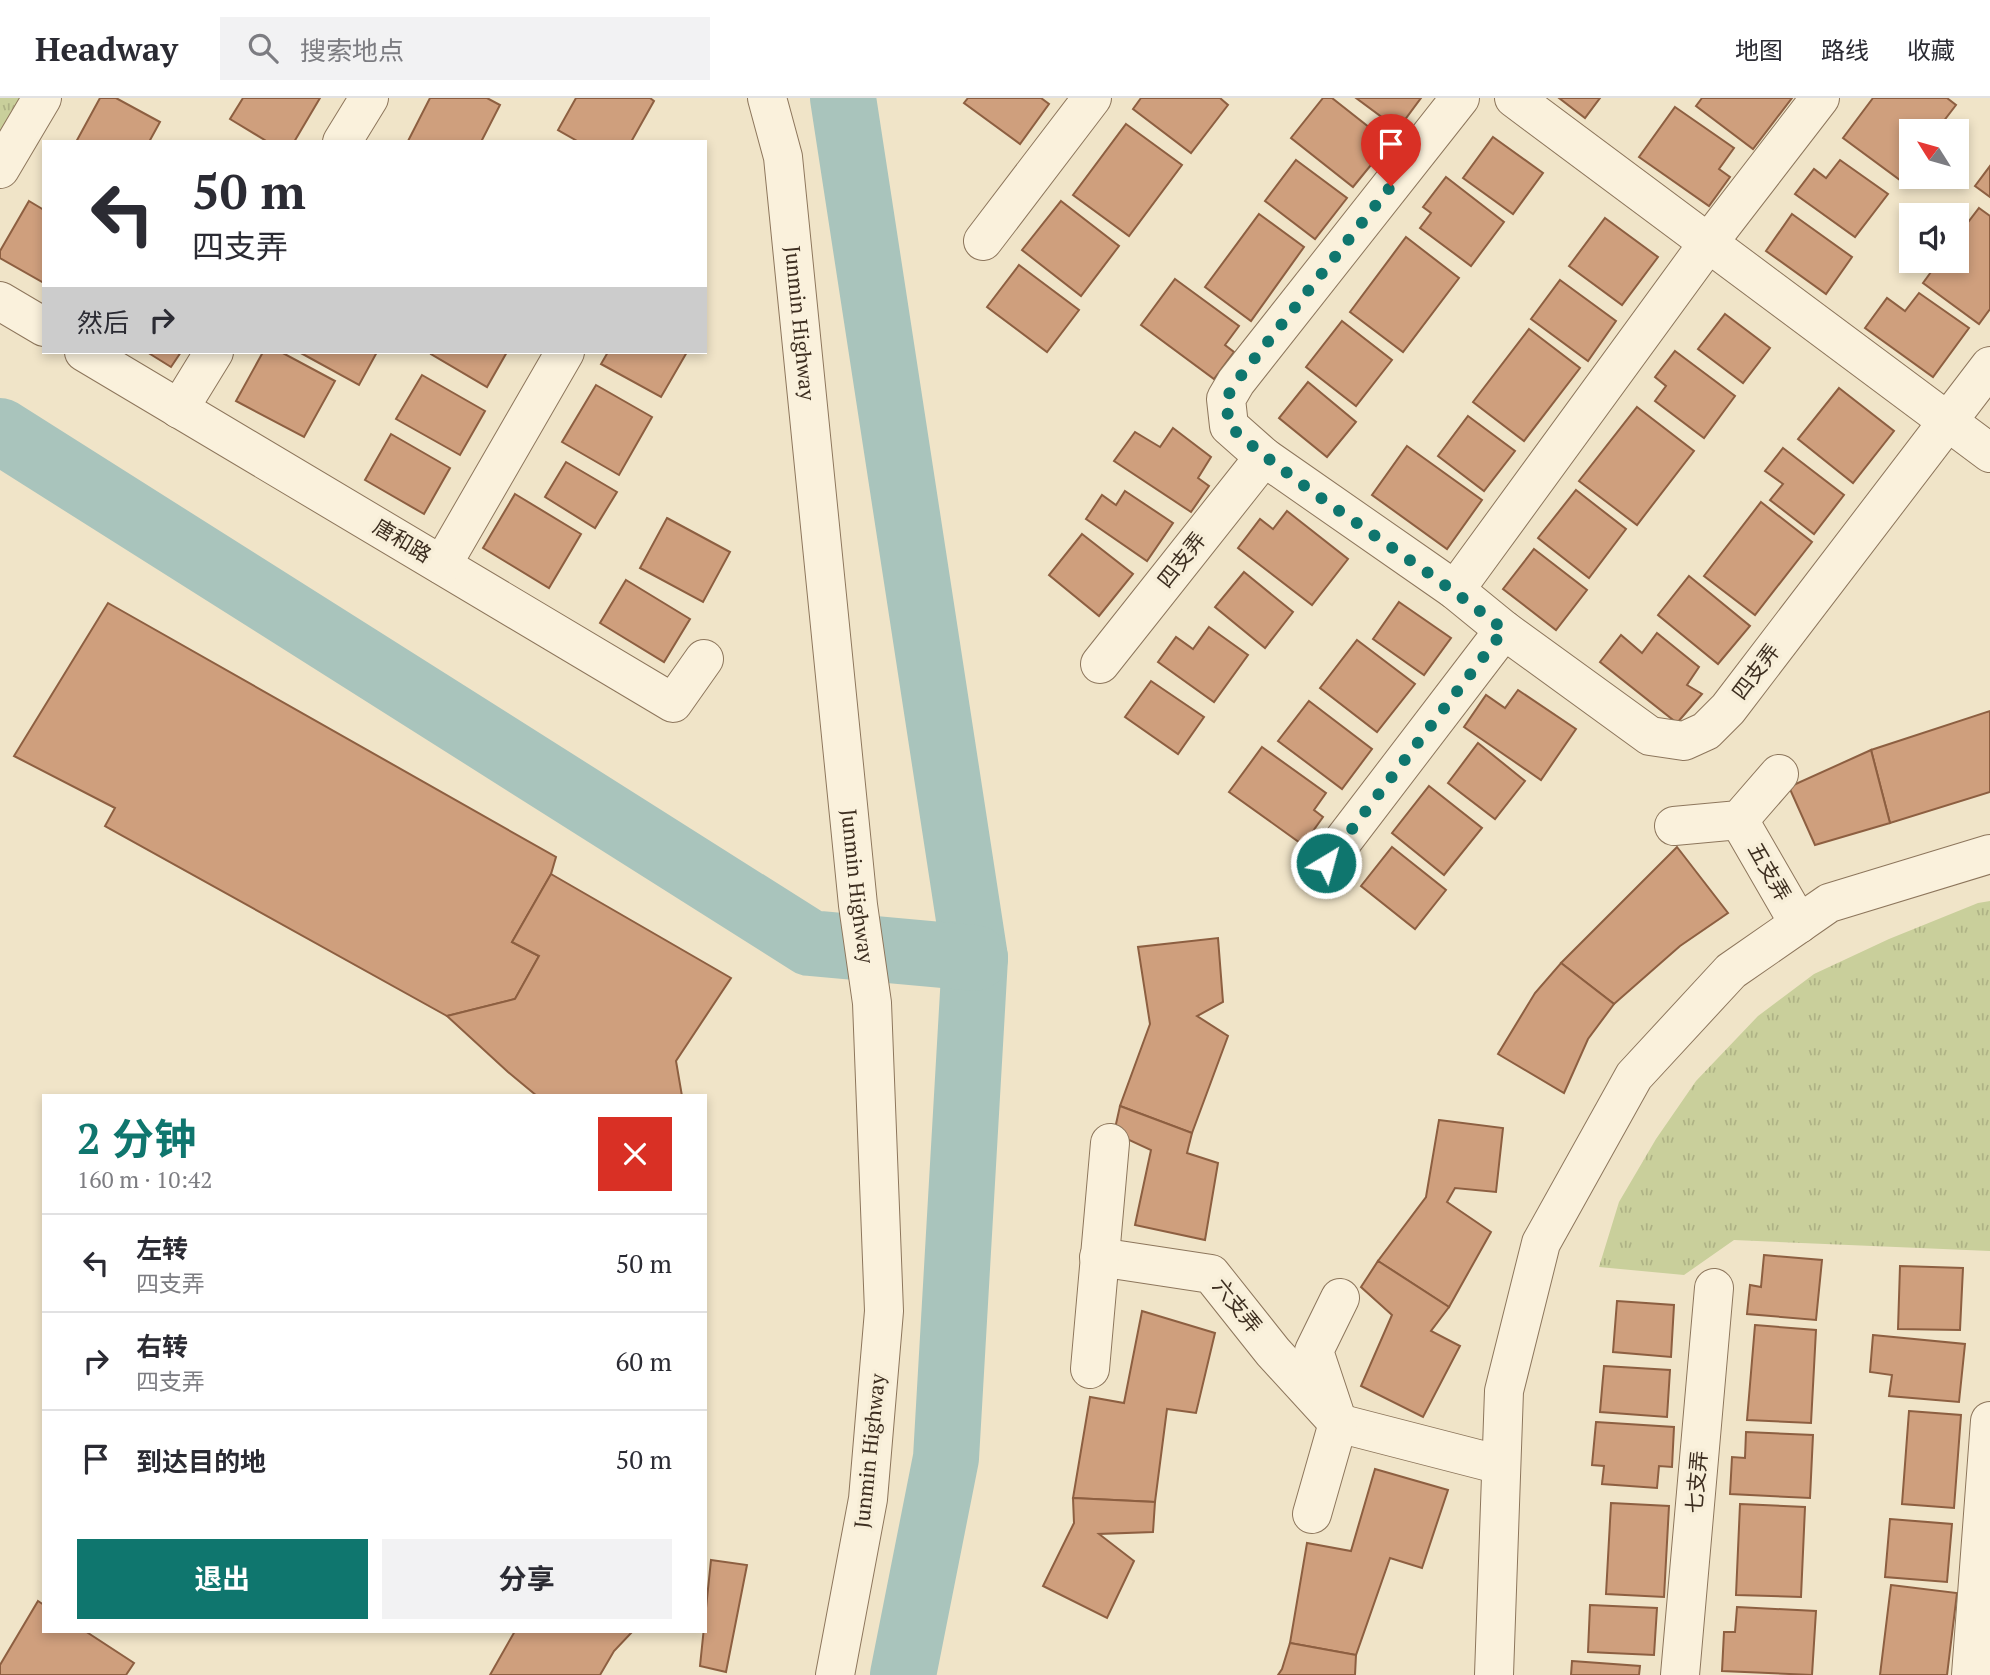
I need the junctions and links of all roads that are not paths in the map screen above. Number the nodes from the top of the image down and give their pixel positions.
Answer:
1 (42, 98) edge
2 (369, 98) edge
3 (767, 98) edge
4 (1092, 98) edge
5 (1460, 98) edge
6 (1514, 98) edge
7 (1820, 98) edge
8 (343, 140) edge
9 (0, 169) edge
10 (983, 242) dead end
11 (1709, 242) junction
12 (0, 301) edge
13 (42, 326) edge
14 (87, 354) edge
15 (213, 354) edge
16 (564, 354) edge
17 (1990, 366) edge
18 (179, 409) junction
19 (1949, 421) junction
20 (1990, 453) edge
21 (1264, 457) junction
22 (442, 565) junction
23 (1455, 590) junction
24 (1504, 630) junction
25 (704, 659) dead end
26 (1100, 664) dead end
27 (1779, 774) dead end
28 (1739, 820) junction
29 (1674, 826) dead end
30 (1990, 854) edge
31 (1326, 863) dead end
32 (1799, 924) junction
33 (1110, 1143) dead end
34 (1099, 1257) junction
35 (1714, 1288) dead end
36 (1340, 1298) dead end
37 (1090, 1369) dead end
38 (1990, 1421) edge
39 (1339, 1423) junction
40 (1501, 1465) junction
41 (1312, 1514) dead end
42 (835, 1675) edge
43 (1494, 1675) edge
44 (1680, 1675) edge
45 (1971, 1675) edge

1 - 9 street
2 - 8 street
3 - 42 street, Junmin Highway
4 - 10 street
5 - 21 street, 四支弄
6 - 11 street
7 - 11 street
11 - 19 street
11 - 23 street
12 - 13 street
14 - 18 street, 唐和路
15 - 18 street
16 - 22 street
17 - 19 street, 四支弄
18 - 22 street, 唐和路
19 - 20 street
19 - 24 street, 四支弄
21 - 23 street, 四支弄
21 - 26 street, 四支弄
22 - 25 street, 唐和路
23 - 24 street, 四支弄
24 - 31 street
27 - 28 street, 五支弄
28 - 29 street, 五支弄
28 - 32 street, 五支弄
30 - 32 street
32 - 40 street
33 - 34 street
34 - 37 street
34 - 39 street, 六支弄
35 - 44 street, 七支弄
36 - 39 street
38 - 45 street
39 - 40 street
39 - 41 street
40 - 43 street

